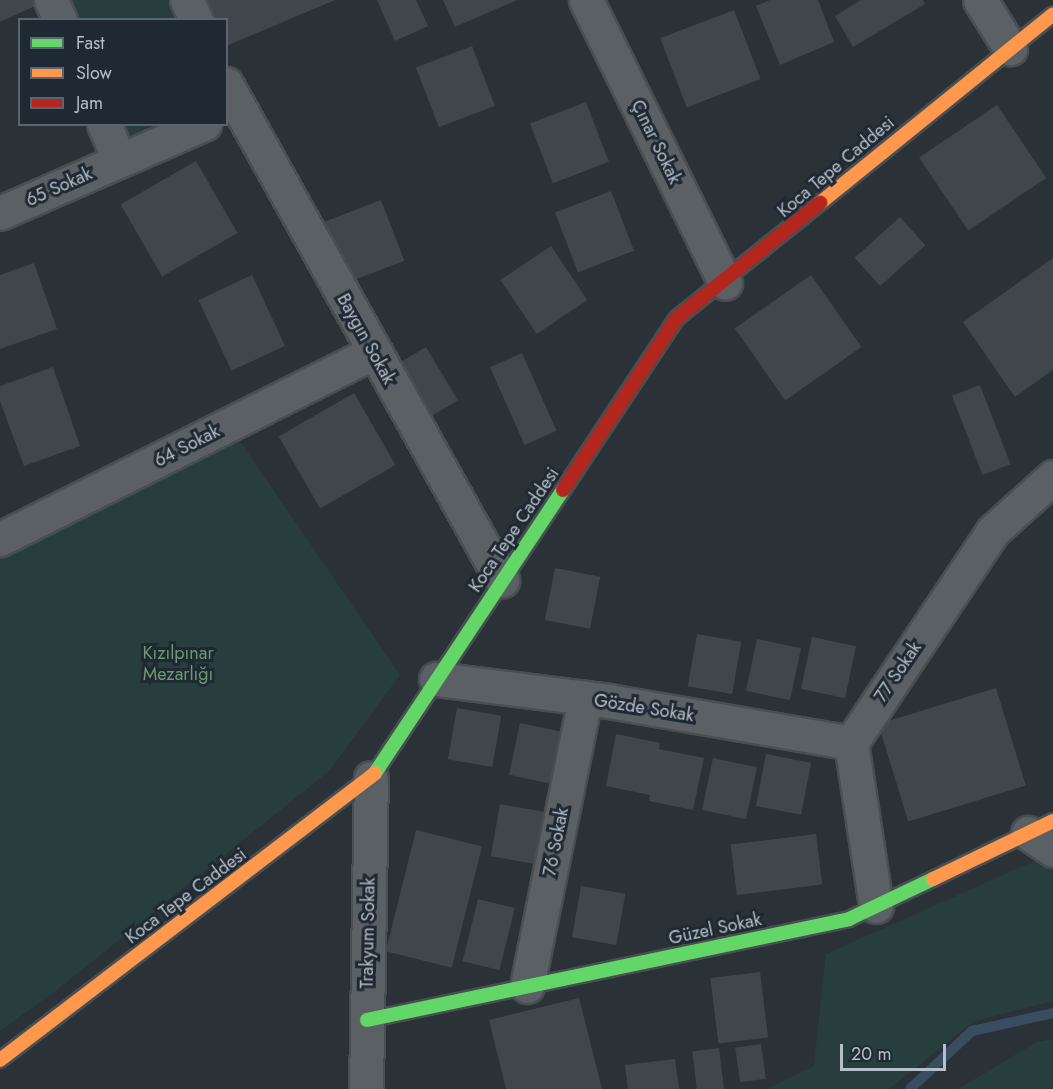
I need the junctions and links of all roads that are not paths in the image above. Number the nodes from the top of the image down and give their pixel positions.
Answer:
1 (51, 0) edge
2 (187, 0) edge
3 (586, 0) edge
4 (980, 0) edge
5 (1053, 14) edge
6 (59, 18) edge
7 (195, 18) edge
8 (1010, 48) junction
9 (231, 103) edge
10 (105, 126) edge
11 (199, 126) edge
12 (119, 160) junction
13 (0, 213) edge
14 (725, 283) junction
15 (373, 352) junction
16 (1053, 477) edge
17 (0, 539) edge
18 (502, 580) junction
19 (436, 679) junction
20 (585, 698) junction
21 (850, 743) junction
22 (371, 778) junction
23 (1045, 835) edge
24 (876, 906) junction
25 (527, 986) junction
26 (367, 1020) junction
27 (0, 1060) edge
28 (366, 1089) edge

1 - 6 street
2 - 7 street
3 - 14 street, Çınar Sokak
4 - 8 street
5 - 8 main road, Koca Tepe Caddesi
8 - 14 main road, Koca Tepe Caddesi
9 - 15 street, Baygın Sokak
10 - 12 street
11 - 12 street
12 - 13 street, 65 Sokak
14 - 18 main road, Koca Tepe Caddesi
15 - 17 street, 64 Sokak
15 - 18 street, Baygın Sokak
16 - 21 street, 77 Sokak
18 - 19 main road, Koca Tepe Caddesi
19 - 20 street, Gözde Sokak
19 - 22 main road, Koca Tepe Caddesi
20 - 21 street, Gözde Sokak
20 - 25 street, 76 Sokak
21 - 24 street
22 - 26 street, Trakyum Sokak
22 - 27 main road, Koca Tepe Caddesi
23 - 24 main road, Güzel Sokak
24 - 25 main road, Güzel Sokak
25 - 26 main road, Güzel Sokak
26 - 28 street, Trakyum Sokak

